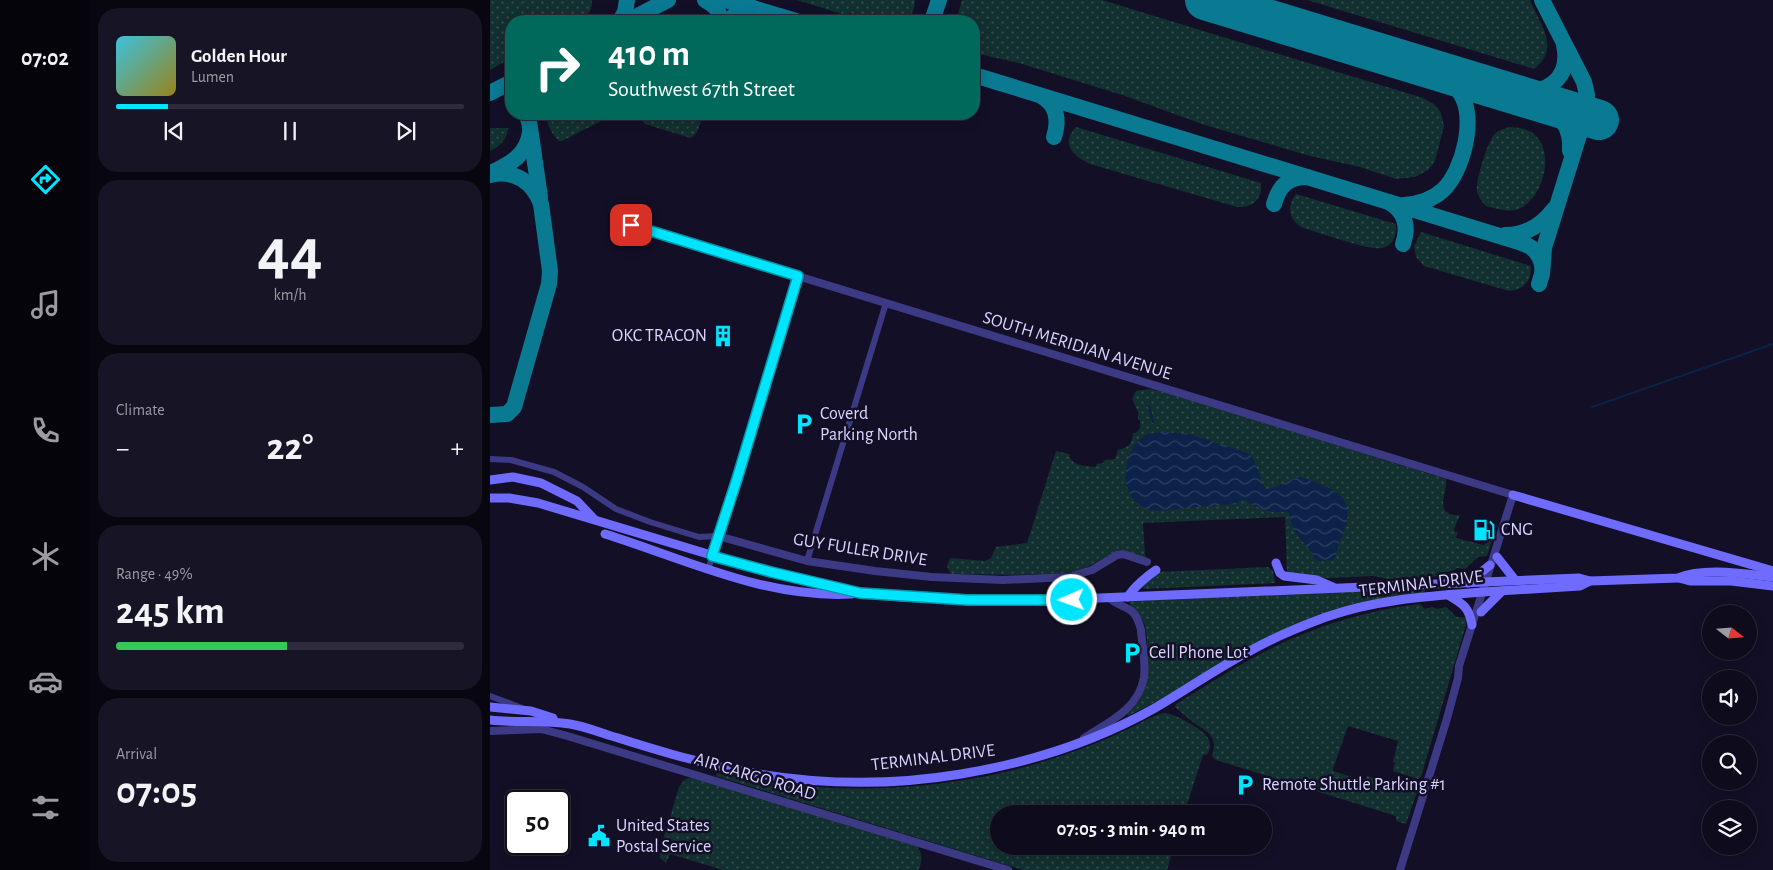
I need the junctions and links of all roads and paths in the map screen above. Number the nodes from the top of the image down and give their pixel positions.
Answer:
1 (631, 225) dead end
2 (798, 276) junction
3 (886, 303) junction
4 (490, 459) edge
5 (490, 480) edge
6 (1513, 495) junction
7 (490, 498) edge
8 (500, 498) junction
9 (490, 505) edge
10 (594, 520) junction
11 (634, 532) junction
12 (605, 534) dead end
13 (718, 536) junction
14 (1501, 537) junction
15 (631, 542) junction
16 (712, 556) junction
17 (1497, 557) junction
18 (807, 560) junction
19 (1147, 562) dead end
20 (1276, 563) dead end
21 (1490, 565) junction
22 (708, 570) junction
23 (1156, 570) dead end
24 (1773, 572) edge
25 (1773, 577) edge
26 (1678, 578) junction
27 (1514, 580) junction
28 (1590, 581) junction
29 (1487, 582) junction
30 (1468, 583) junction
31 (1773, 586) edge
32 (1336, 588) junction
33 (1502, 591) junction
34 (1484, 592) junction
35 (860, 593) junction
36 (1448, 594) junction
37 (1128, 597) junction
38 (1109, 598) junction
39 (1481, 612) junction
40 (1472, 625) junction
41 (1458, 678) junction
42 (490, 696) edge
43 (490, 706) edge
44 (531, 711) junction
45 (490, 720) edge
46 (573, 724) junction
47 (490, 731) edge
48 (1074, 744) junction
49 (1008, 870) edge
50 (1400, 870) edge

1 - 2 street, SOUTH MERIDIAN AVENUE
2 - 3 street, SOUTH MERIDIAN AVENUE
2 - 13 street
3 - 6 street, SOUTH MERIDIAN AVENUE
3 - 18 street
4 - 13 street, GUY FULLER DRIVE
5 - 10 main road
6 - 14 street
6 - 24 main road
7 - 8 main road, TERMINAL DRIVE
8 - 9 street
8 - 10 main road, TERMINAL DRIVE
10 - 11 main road, TERMINAL DRIVE
11 - 15 main road
11 - 16 main road, TERMINAL DRIVE
12 - 15 main road
13 - 16 street
13 - 18 street, GUY FULLER DRIVE
14 - 17 street
14 - 21 street
15 - 22 main road
16 - 22 street
16 - 35 main road, TERMINAL DRIVE
17 - 27 main road
17 - 29 street
18 - 19 street, GUY FULLER DRIVE
20 - 32 main road
21 - 29 street
21 - 30 main road
22 - 35 main road
23 - 37 main road
25 - 26 main road, TERMINAL DRIVE
26 - 28 main road, TERMINAL DRIVE
26 - 31 main road, TERMINAL DRIVE
27 - 28 main road, TERMINAL DRIVE
27 - 29 main road, TERMINAL DRIVE
28 - 33 main road, TERMINAL DRIVE
29 - 30 main road, TERMINAL DRIVE
29 - 34 street
30 - 32 main road, TERMINAL DRIVE
32 - 37 main road, TERMINAL DRIVE
33 - 34 main road, TERMINAL DRIVE
33 - 39 main road
34 - 36 main road, TERMINAL DRIVE
34 - 39 street
34 - 40 street
35 - 38 main road, TERMINAL DRIVE
36 - 40 main road
36 - 48 main road, TERMINAL DRIVE
37 - 38 main road, TERMINAL DRIVE
38 - 48 street
39 - 41 street
40 - 41 street
41 - 50 street
42 - 44 street
43 - 44 main road
44 - 46 main road
45 - 46 main road, TERMINAL DRIVE
46 - 48 main road, TERMINAL DRIVE
47 - 49 street, AIR CARGO ROAD

